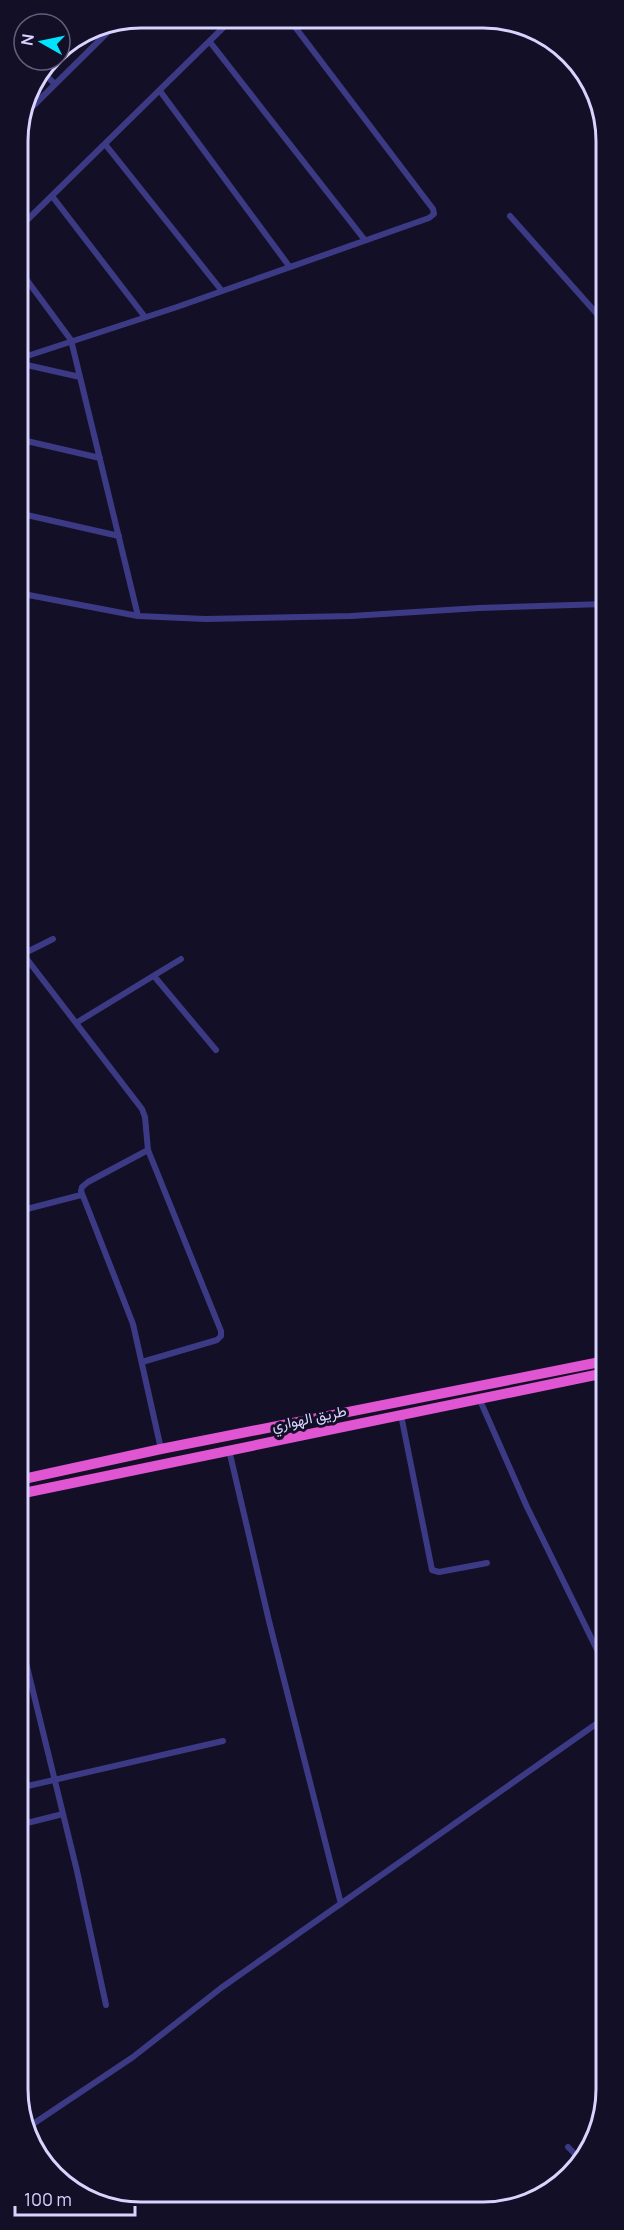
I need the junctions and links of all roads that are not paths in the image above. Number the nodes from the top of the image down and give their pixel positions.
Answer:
1 (223, 29) edge
2 (297, 29) edge
3 (105, 35) edge
4 (210, 42) junction
5 (49, 78) edge
6 (55, 84) junction
7 (160, 91) junction
8 (36, 104) edge
9 (105, 144) junction
10 (52, 196) junction
11 (510, 216) dead end
12 (29, 218) edge
13 (364, 239) junction
14 (289, 266) junction
15 (29, 283) edge
16 (222, 291) junction
17 (596, 313) edge
18 (145, 317) junction
19 (71, 340) junction
20 (29, 357) edge
21 (29, 364) edge
22 (80, 377) junction
23 (29, 442) edge
24 (100, 458) junction
25 (29, 516) edge
26 (119, 537) junction
27 (29, 595) edge
28 (596, 604) edge
29 (138, 616) junction
30 (53, 939) dead end
31 (29, 951) edge
32 (181, 959) dead end
33 (29, 964) edge
34 (154, 976) junction
35 (76, 1023) junction
36 (216, 1050) dead end
37 (148, 1150) junction
38 (81, 1195) junction
39 (28, 1209) edge
40 (142, 1362) junction
41 (595, 1363) edge
42 (595, 1375) edge
43 (479, 1398) junction
44 (401, 1414) junction
45 (161, 1449) junction
46 (229, 1450) junction
47 (28, 1478) edge
48 (28, 1492) edge
49 (487, 1563) dead end
50 (595, 1646) edge
51 (28, 1672) edge
52 (595, 1725) edge
53 (223, 1741) dead end
54 (54, 1779) junction
55 (28, 1786) edge
56 (63, 1814) junction
57 (28, 1823) edge
58 (341, 1904) junction
59 (106, 2005) dead end
60 (34, 2123) edge
61 (568, 2147) dead end
62 (574, 2153) edge

1 - 4 street
2 - 13 street
3 - 6 street
4 - 7 street
4 - 13 street
5 - 6 street
6 - 8 street
7 - 9 street
7 - 14 street
9 - 10 street
9 - 16 street
10 - 12 street
10 - 18 street
11 - 17 street
13 - 14 street
14 - 16 street
15 - 19 street
16 - 18 street
18 - 19 street
19 - 20 street
19 - 22 street
21 - 22 street
22 - 24 street
23 - 24 street
24 - 26 street
25 - 26 street
26 - 29 street
27 - 29 street
28 - 29 street
30 - 31 street
32 - 34 street
33 - 35 street
34 - 35 street
34 - 36 street
35 - 37 street
37 - 38 street
37 - 40 street
38 - 39 street
38 - 40 street
40 - 45 street
41 - 45 highway, طريق الهواري
42 - 43 highway, طريق الهواري
43 - 44 highway, طريق الهواري
43 - 50 street
44 - 46 highway, طريق الهواري
44 - 49 street
45 - 47 highway, طريق الهواري
46 - 48 highway, طريق الهواري
46 - 58 street
51 - 54 street
52 - 58 street
53 - 54 street
54 - 55 street
54 - 56 street
56 - 57 street
56 - 59 street
58 - 60 street
61 - 62 street

